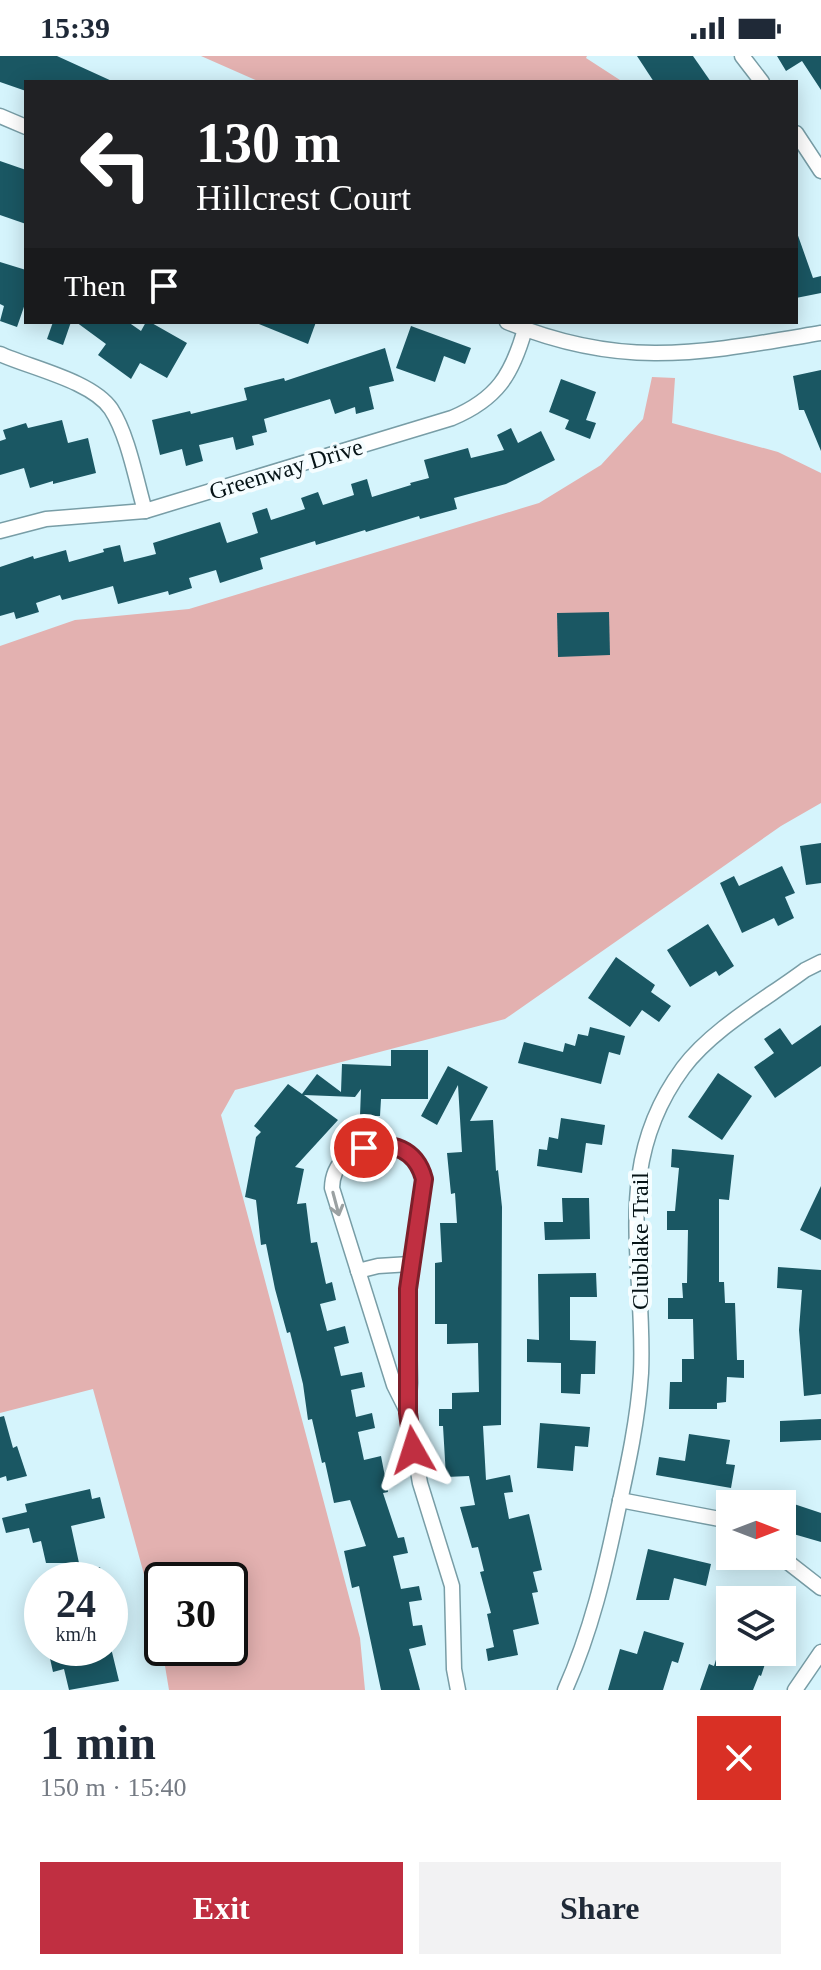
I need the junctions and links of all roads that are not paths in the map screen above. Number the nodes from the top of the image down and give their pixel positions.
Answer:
1 (742, 56) edge
2 (760, 80) edge
3 (0, 116) edge
4 (24, 126) edge
5 (798, 136) edge
6 (821, 171) edge
7 (512, 324) edge
8 (525, 329) junction
9 (821, 333) edge
10 (0, 354) edge
11 (145, 511) junction
12 (0, 531) edge
13 (821, 962) edge
14 (410, 1264) junction
15 (358, 1271) junction
16 (408, 1413) junction
17 (620, 1500) junction
18 (716, 1518) edge
19 (796, 1568) edge
20 (821, 1588) edge
21 (821, 1652) edge
22 (458, 1690) edge
23 (565, 1690) edge
24 (795, 1690) edge

1 - 2 street
3 - 4 street
5 - 6 street
7 - 8 street
8 - 9 street
8 - 11 street, Greenway Drive
10 - 11 street
11 - 12 street, Greenway Drive
13 - 17 street, Clublake Trail
14 - 15 street
14 -> 15 street
14 - 16 street
15 - 16 street
16 - 22 street
17 - 18 street
17 - 23 street, Clublake Trail
19 - 20 street
21 - 24 street

